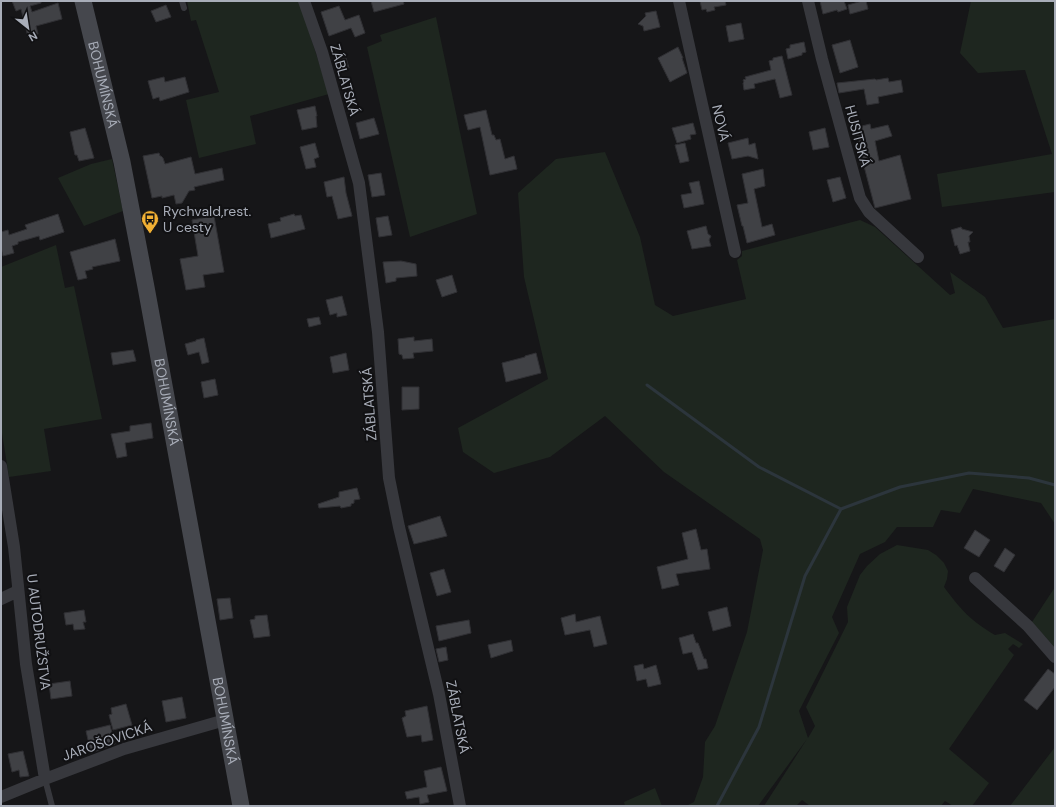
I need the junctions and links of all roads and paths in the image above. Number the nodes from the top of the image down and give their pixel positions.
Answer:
1 (82, 1) edge
2 (182, 1) edge
3 (304, 1) edge
4 (679, 1) edge
5 (808, 1) edge
6 (184, 8) dead end
7 (735, 252) dead end
8 (918, 257) dead end
9 (1, 466) edge
10 (975, 578) dead end
11 (18, 591) junction
12 (1, 599) edge
13 (1055, 657) edge
14 (225, 720) junction
15 (45, 779) junction
16 (1, 797) edge
17 (52, 806) edge
18 (241, 806) edge
19 (460, 806) edge

1 - 14 main road, BOHUMÍNSKÁ
2 - 6 lane
3 - 19 street, ZÁBLATSKÁ
4 - 7 street, NOVÁ
5 - 8 street, HUSITSKÁ
9 - 11 street, U AUTODRUŽSTVA
10 - 13 street
11 - 12 street
11 - 15 street, U AUTODRUŽSTVA
14 - 15 street, JAROŠOVICKÁ
14 - 18 main road, BOHUMÍNSKÁ
15 - 16 street, JAROŠOVICKÁ
15 - 17 lane

